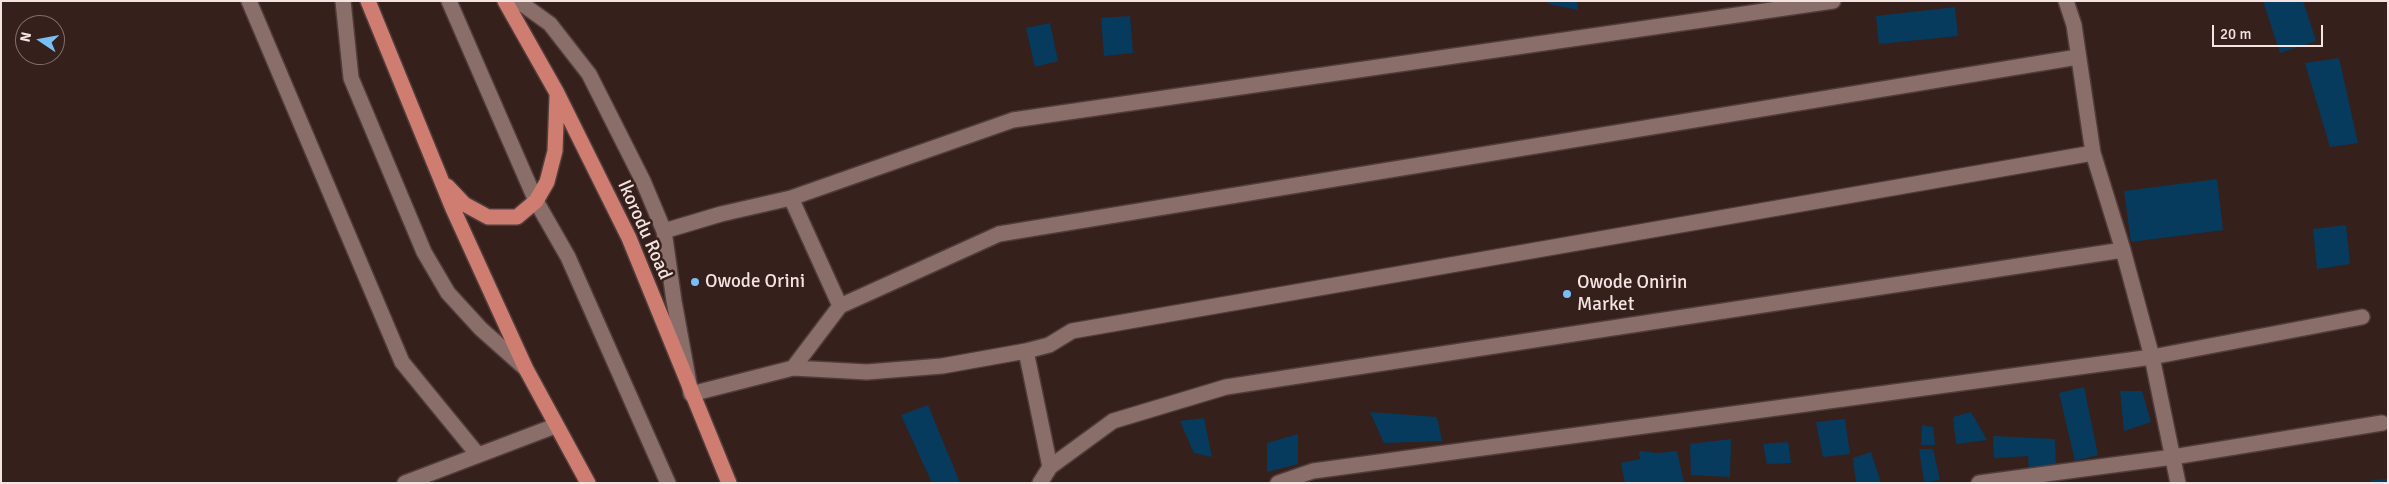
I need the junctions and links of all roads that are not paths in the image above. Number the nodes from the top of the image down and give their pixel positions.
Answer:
1 (249, 1) edge
2 (344, 1) edge
3 (368, 1) edge
4 (449, 1) edge
5 (506, 1) edge
6 (518, 1) edge
7 (1833, 1) edge
8 (2066, 1) edge
9 (2078, 57) junction
10 (557, 94) junction
11 (2093, 153) junction
12 (440, 180) junction
13 (791, 198) junction
14 (536, 201) junction
15 (664, 232) junction
16 (2124, 250) junction
17 (840, 306) junction
18 (2362, 317) dead end
19 (1026, 351) junction
20 (2152, 357) junction
21 (793, 368) junction
22 (526, 369) junction
23 (692, 394) junction
24 (2382, 423) dead end
25 (555, 426) junction
26 (478, 455) junction
27 (2173, 457) junction
28 (1050, 467) junction
29 (405, 483) edge
30 (588, 483) edge
31 (668, 483) edge
32 (729, 483) edge
33 (1040, 483) edge
34 (1278, 483) edge
35 (1979, 483) edge
36 (2178, 483) edge

1 - 26 lane
2 - 22 lane
3 - 12 highway
4 - 14 lane
5 - 10 highway, Ikorodu Road
6 - 15 lane
7 - 13 lane
8 - 9 lane
9 - 11 lane
9 - 17 lane
10 - 14 highway
10 - 23 highway, Ikorodu Road
11 - 16 lane
11 - 19 lane
12 - 14 highway
12 - 22 highway
13 - 15 lane
13 - 17 lane
14 - 31 lane
15 - 23 lane
16 - 20 lane
16 - 28 lane
17 - 21 lane
18 - 20 lane
19 - 21 lane
19 - 28 lane
20 - 27 lane
20 - 34 lane
21 - 23 lane
22 - 25 highway
23 - 32 highway, Ikorodu Road
24 - 27 lane
25 - 26 lane
25 - 30 highway
26 - 29 lane
27 - 35 lane
27 - 36 lane
28 - 33 lane

